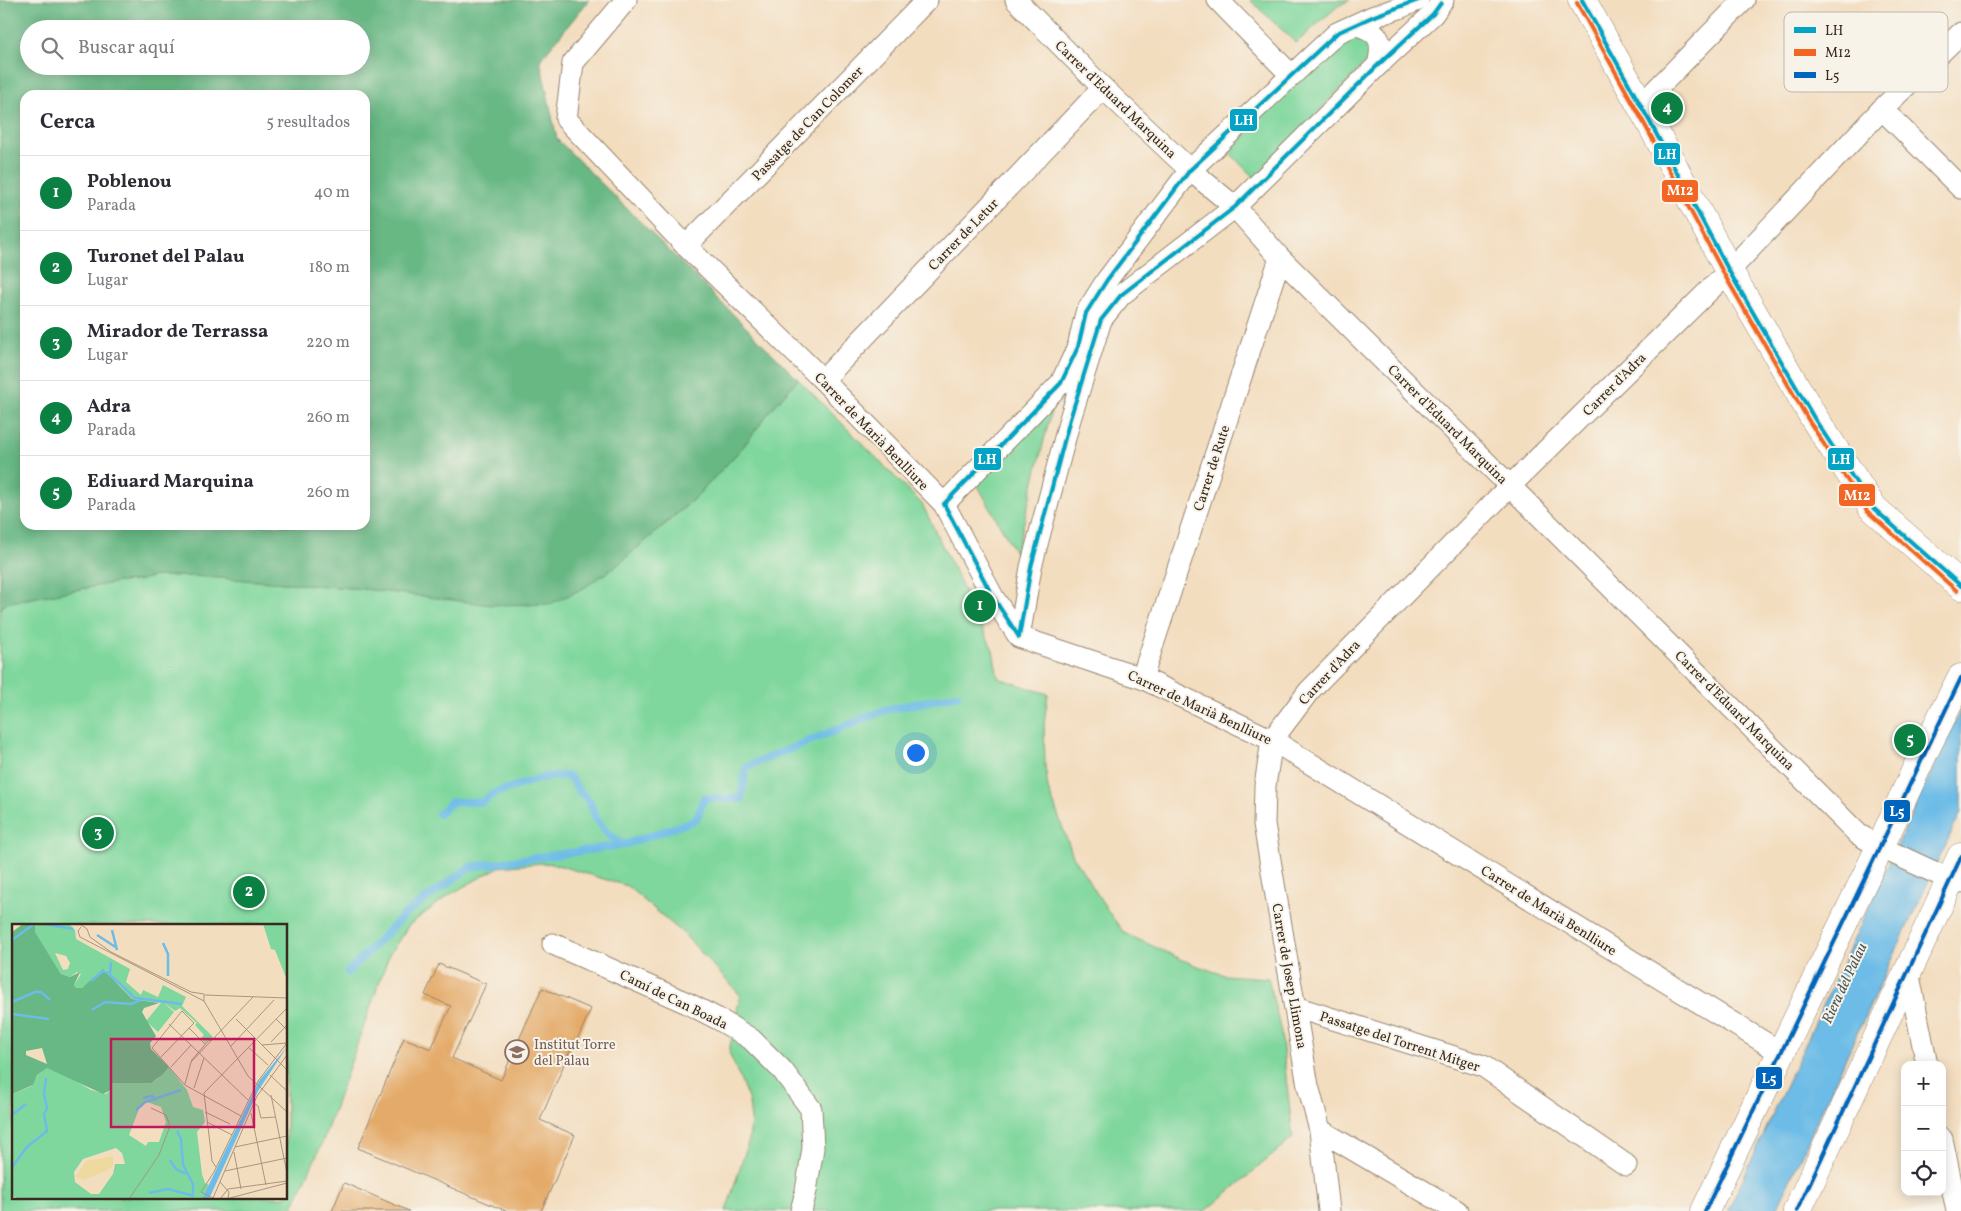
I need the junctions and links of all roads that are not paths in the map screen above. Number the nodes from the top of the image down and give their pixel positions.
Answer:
1 (626, 0) edge
2 (927, 0) edge
3 (1016, 0) edge
4 (1218, 0) edge
5 (1418, 0) edge
6 (1443, 0) edge
7 (1582, 0) edge
8 (1744, 0) edge
9 (1357, 25) junction
10 (1961, 33) edge
11 (1948, 45) edge
12 (1378, 65) junction
13 (1291, 75) junction
14 (1103, 88) junction
15 (1899, 92) edge
16 (1641, 105) junction
17 (1882, 108) junction
18 (1190, 170) junction
19 (1961, 188) edge
20 (1236, 207) junction
21 (686, 246) junction
22 (1280, 258) junction
23 (1729, 271) junction
24 (823, 380) junction
25 (1510, 486) junction
26 (944, 504) junction
27 (1961, 585) edge
28 (1019, 638) junction
29 (1142, 678) junction
30 (1961, 678) edge
31 (1272, 740) junction
32 (1880, 847) junction
33 (1958, 873) edge
34 (553, 944) dead end
35 (1908, 971) junction
36 (1295, 1007) junction
37 (1780, 1052) junction
38 (1926, 1061) edge
39 (1320, 1130) junction
40 (1944, 1151) edge
41 (1626, 1165) dead end
42 (801, 1211) edge
43 (1329, 1211) edge
44 (1457, 1211) edge
45 (1705, 1211) edge
46 (1797, 1211) edge
47 (1957, 1211) edge

1 - 21 street, Carrer de Marià Benlliure
2 - 21 street, Passatge de Can Colomer
3 - 14 street, Carrer d'Eduard Marquina
4 - 13 street
5 - 9 street
6 - 12 street
7 - 16 main road
8 - 16 street
9 - 12 street
9 - 13 street
10 - 11 street, Carrer d'Adra
12 - 20 street
13 - 18 street
14 - 18 street, Carrer d'Eduard Marquina
14 - 24 street, Carrer de Letur
15 - 17 street, Carrer d'Adra
16 - 23 main road
17 - 19 street
17 - 23 street, Carrer d'Adra
18 - 20 street, Carrer d'Eduard Marquina
18 - 26 street
20 - 22 street, Carrer d'Eduard Marquina
20 - 28 street
21 - 24 street, Carrer de Marià Benlliure
22 - 25 street, Carrer d'Eduard Marquina
22 - 29 street, Carrer de Rute
23 - 25 street, Carrer d'Adra
23 - 27 main road
24 - 26 street, Carrer de Marià Benlliure
25 - 31 street, Carrer d'Adra
25 - 32 street, Carrer d'Eduard Marquina
26 - 28 street, Carrer de Marià Benlliure
28 - 29 street, Carrer de Marià Benlliure
29 - 31 street, Carrer de Marià Benlliure
30 - 32 main road
31 - 36 street, Carrer de Josep Llimona
31 - 37 street, Carrer de Marià Benlliure
32 - 33 street, Carrer d'Eduard Marquina
32 - 37 main road
33 - 35 main road
34 - 42 street, Camí de Can Boada
35 - 38 street
35 - 46 main road
36 - 39 street, Carrer de Josep Llimona
36 - 41 street, Passatge del Torrent Mitger
37 - 45 main road
39 - 43 street, Carrer de Josep Llimona
39 - 44 street
40 - 47 street

